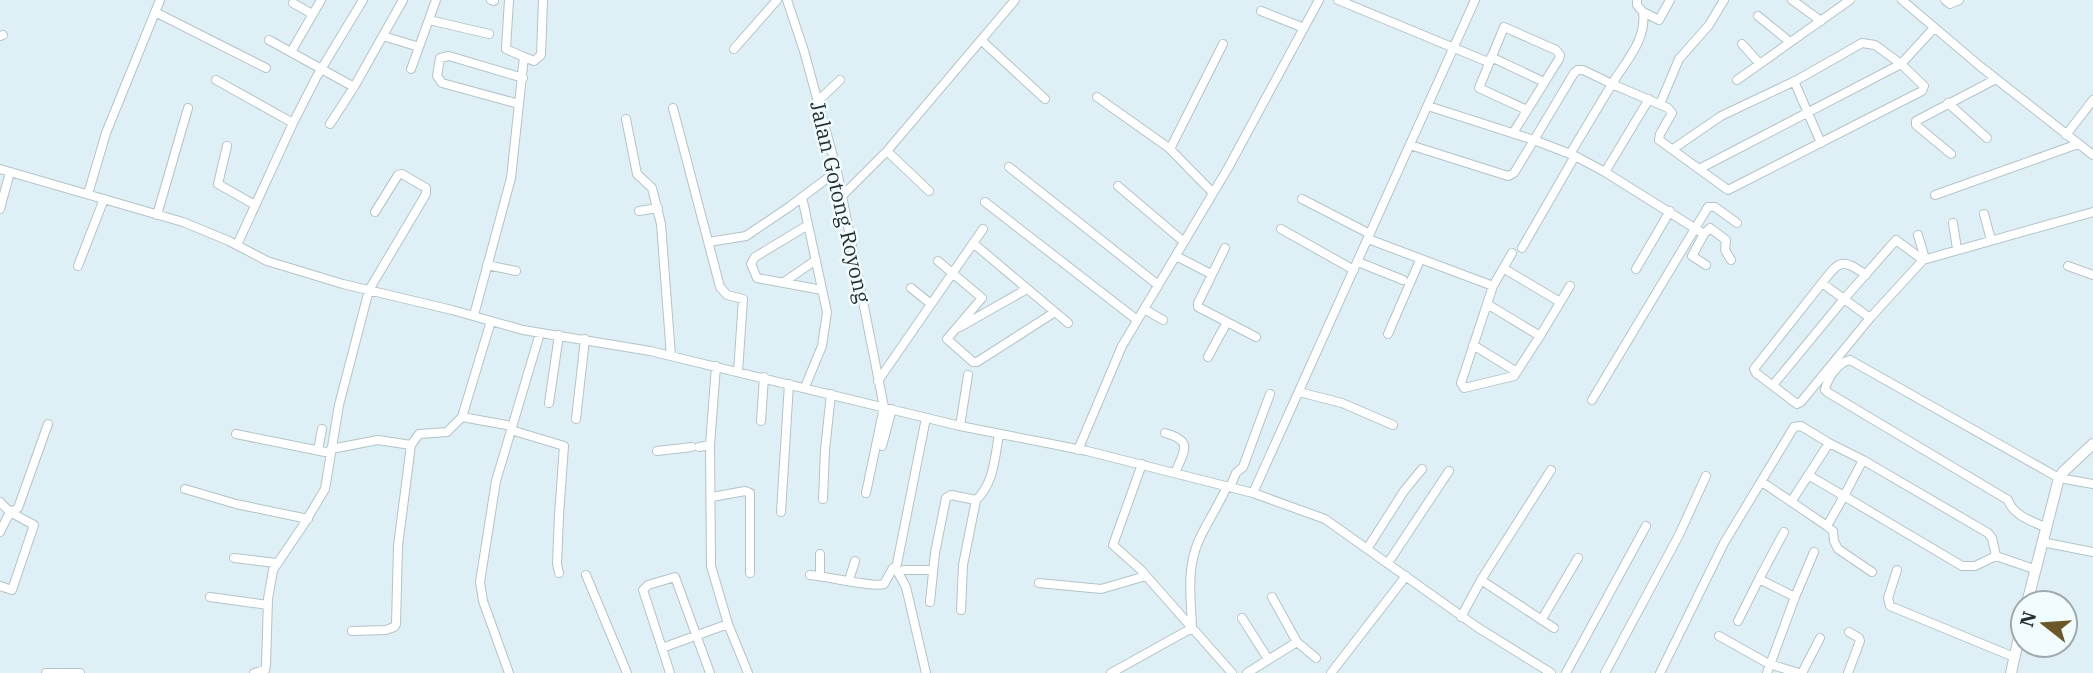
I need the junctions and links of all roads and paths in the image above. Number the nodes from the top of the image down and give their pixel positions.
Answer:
1 (160, 0) edge
2 (321, 0) edge
3 (363, 0) edge
4 (404, 0) edge
5 (436, 0) edge
6 (509, 0) edge
7 (543, 0) edge
8 (776, 0) edge
9 (787, 0) edge
10 (1015, 0) edge
11 (1319, 0) edge
12 (1338, 0) edge
13 (1475, 0) edge
14 (1637, 0) edge
15 (1670, 0) edge
16 (1724, 0) edge
17 (1792, 0) edge
18 (1850, 0) edge
19 (1902, 0) edge
20 (1945, 0) edge
21 (1959, 0) edge
22 (293, 3) dead end
23 (1261, 10) dead end
24 (155, 12) junction
25 (1643, 12) junction
26 (312, 14) junction
27 (1758, 16) dead end
28 (429, 20) junction
29 (1821, 21) junction
30 (1304, 28) junction
31 (1934, 28) junction
32 (489, 34) dead end
33 (383, 36) junction
34 (269, 40) dead end
35 (981, 40) junction
36 (1790, 42) junction
37 (1223, 44) dead end
38 (1742, 44) dead end
39 (419, 47) junction
40 (1454, 48) junction
41 (734, 49) dead end
42 (291, 52) junction
43 (524, 57) junction
44 (1490, 60) junction
45 (1759, 63) junction
46 (1901, 64) junction
47 (266, 68) dead end
48 (411, 69) dead end
49 (321, 70) junction
50 (523, 78) junction
51 (1996, 79) junction
52 (216, 80) dead end
53 (840, 80) dead end
54 (1737, 80) dead end
55 (1794, 81) junction
56 (1544, 82) junction
57 (1612, 84) junction
58 (354, 87) junction
59 (1097, 97) dead end
60 (1045, 99) dead end
61 (1649, 99) junction
62 (2093, 100) edge
63 (818, 101) junction
64 (1948, 103) junction
65 (519, 104) junction
66 (1660, 104) junction
67 (1428, 106) junction
68 (188, 108) dead end
69 (673, 108) dead end
70 (1527, 110) junction
71 (1807, 111) junction
72 (626, 119) dead end
73 (293, 122) junction
74 (330, 124) dead end
75 (1513, 133) junction
76 (2066, 135) junction
77 (1987, 138) dead end
78 (1534, 139) junction
79 (1821, 143) junction
80 (2078, 144) junction
81 (1410, 145) junction
82 (227, 146) dead end
83 (1170, 149) junction
84 (1673, 149) junction
85 (887, 151) junction
86 (1951, 154) dead end
87 (1573, 155) junction
88 (2093, 155) edge
89 (1009, 167) dead end
90 (0, 169) edge
91 (1699, 169) junction
92 (837, 171) junction
93 (10, 172) junction
94 (1605, 172) junction
95 (1118, 186) dead end
96 (929, 191) dead end
97 (1213, 193) junction
98 (88, 194) junction
99 (1935, 195) dead end
100 (842, 196) junction
101 (803, 197) junction
102 (104, 198) junction
103 (1302, 199) dead end
104 (985, 202) dead end
105 (255, 205) junction
106 (658, 208) junction
107 (0, 209) edge
108 (639, 211) dead end
109 (1670, 211) junction
110 (375, 212) dead end
111 (2093, 212) edge
112 (1984, 214) dead end
113 (157, 215) junction
114 (1737, 223) dead end
115 (1953, 223) dead end
116 (808, 225) junction
117 (1696, 227) junction
118 (983, 229) dead end
119 (1281, 229) dead end
120 (1704, 234) junction
121 (1918, 235) dead end
122 (1369, 237) junction
123 (1991, 240) junction
124 (709, 242) junction
125 (1184, 242) junction
126 (973, 243) junction
127 (237, 245) junction
128 (1224, 248) dead end
129 (1522, 248) dead end
130 (1957, 249) junction
131 (1512, 253) dead end
132 (1176, 256) junction
133 (816, 260) junction
134 (1420, 260) junction
135 (1731, 260) dead end
136 (1924, 260) junction
137 (938, 261) dead end
138 (486, 265) junction
139 (1706, 265) dead end
140 (78, 266) dead end
141 (1356, 266) junction
142 (2068, 266) dead end
143 (1503, 268) junction
144 (1636, 269) dead end
145 (516, 271) dead end
146 (953, 272) junction
147 (1211, 274) junction
148 (1866, 275) junction
149 (2093, 275) edge
150 (1403, 280) dead end
151 (784, 282) junction
152 (1822, 284) junction
153 (1158, 285) junction
154 (1493, 286) junction
155 (1570, 286) dead end
156 (911, 288) dead end
157 (1027, 289) junction
158 (369, 290) junction
159 (822, 290) junction
160 (982, 299) junction
161 (1844, 299) junction
162 (1560, 302) junction
163 (931, 304) junction
164 (1487, 304) junction
165 (993, 308) junction
166 (1144, 309) junction
167 (1055, 312) junction
168 (474, 315) junction
169 (1870, 318) junction
170 (1138, 320) junction
171 (1163, 320) dead end
172 (491, 321) junction
173 (1227, 322) junction
174 (1068, 323) dead end
175 (953, 331) junction
176 (540, 333) junction
177 (1388, 334) dead end
178 (559, 335) junction
179 (1539, 336) junction
180 (1256, 337) dead end
181 (585, 339) junction
182 (1474, 345) junction
183 (671, 356) junction
184 (1208, 358) dead end
185 (716, 366) junction
186 (738, 372) junction
187 (1517, 372) junction
188 (968, 375) dead end
189 (764, 377) junction
190 (878, 381) junction
191 (789, 384) junction
192 (1773, 385) junction
193 (805, 387) junction
194 (1299, 392) junction
195 (831, 394) junction
196 (1269, 394) dead end
197 (1592, 400) dead end
198 (549, 403) dead end
199 (888, 408) junction
200 (462, 417) junction
201 (926, 418) junction
202 (576, 419) dead end
203 (761, 421) dead end
204 (48, 424) dead end
205 (1393, 425) dead end
206 (960, 426) junction
207 (511, 428) junction
208 (322, 429) dead end
209 (236, 433) dead end
210 (1165, 433) dead end
211 (999, 434) junction
212 (1829, 443) junction
213 (411, 444) junction
214 (2093, 444) edge
215 (710, 445) junction
216 (882, 446) dead end
217 (318, 450) junction
218 (1078, 450) junction
219 (330, 451) junction
220 (657, 451) dead end
221 (1863, 460) junction
222 (1142, 464) junction
223 (1422, 469) dead end
224 (1551, 470) dead end
225 (1449, 471) dead end
226 (1175, 473) junction
227 (1808, 475) junction
228 (1706, 476) dead end
229 (2059, 478) junction
230 (1762, 482) junction
231 (2093, 484) edge
232 (1228, 486) junction
233 (185, 489) dead end
234 (866, 493) dead end
235 (1253, 493) junction
236 (1844, 496) junction
237 (712, 497) junction
238 (823, 499) dead end
239 (976, 500) junction
240 (0, 502) edge
241 (1791, 502) junction
242 (10, 512) junction
243 (781, 512) dead end
244 (308, 519) junction
245 (1646, 526) dead end
246 (1826, 526) junction
247 (2045, 527) junction
248 (0, 531) edge
249 (1784, 532) dead end
250 (2042, 542) junction
251 (1367, 549) junction
252 (1814, 552) dead end
253 (2093, 552) edge
254 (820, 554) dead end
255 (1996, 556) junction
256 (234, 558) dead end
257 (1578, 558) dead end
258 (855, 561) dead end
259 (276, 563) junction
260 (1388, 563) junction
261 (900, 569) junction
262 (2034, 569) junction
263 (932, 570) junction
264 (1897, 570) dead end
265 (1872, 572) dead end
266 (559, 573) dead end
267 (750, 573) dead end
268 (586, 575) dead end
269 (810, 575) dead end
270 (820, 576) junction
271 (1146, 576) junction
272 (1406, 576) junction
273 (1759, 579) junction
274 (849, 580) junction
275 (1481, 580) junction
276 (1039, 583) dead end
277 (0, 586) edge
278 (2029, 589) edge
279 (210, 597) dead end
280 (1272, 597) dead end
281 (1795, 597) junction
282 (930, 602) dead end
283 (268, 605) junction
284 (961, 610) dead end
285 (1461, 617) junction
286 (1242, 618) dead end
287 (1542, 619) junction
288 (1738, 621) dead end
289 (728, 624) junction
290 (1192, 628) junction
291 (1554, 628) dead end
292 (352, 631) dead end
293 (1849, 632) dead end
294 (696, 636) junction
295 (1719, 636) dead end
296 (1820, 638) dead end
297 (1297, 642) junction
298 (662, 648) junction
299 (2009, 655) edge
300 (1316, 658) dead end
301 (1268, 659) junction
302 (1768, 669) edge
303 (926, 671) edge
304 (46, 673) edge
305 (79, 673) edge
306 (254, 673) edge
307 (509, 673) edge
308 (627, 673) edge
309 (670, 673) edge
310 (710, 673) edge
311 (748, 673) edge
312 (1111, 673) edge
313 (1232, 673) edge
314 (1247, 673) edge
315 (1331, 673) edge
316 (1551, 673) edge
317 (1566, 673) edge
318 (1605, 673) edge
319 (1660, 673) edge
320 (1800, 673) edge
321 (1848, 673) edge

1 - 24 street
2 - 26 street
3 - 49 street
4 - 33 street
5 - 28 street
6 - 43 street
7 - 43 street
8 - 41 street
9 - 63 street, Jalan Gotong Royong
10 - 35 street
11 - 30 street
12 - 40 street
13 - 40 street
14 - 25 street
15 - 25 street
16 - 66 street
17 - 29 street
18 - 29 street
19 - 31 street
20 - 21 street
22 - 26 street
23 - 30 street
24 - 47 street
24 - 98 street
25 - 57 street
26 - 42 street
27 - 36 street
28 - 32 street
28 - 39 street
29 - 36 street
30 - 97 street
31 - 46 street
31 - 51 street
33 - 39 street
33 - 58 street
34 - 42 street
35 - 60 street
35 - 85 street
36 - 45 street
37 - 83 street
38 - 45 street
39 - 48 street
40 - 44 street
40 - 67 street
42 - 49 street
43 - 50 street
44 - 56 street
44 - 56 street
44 - 70 street
45 - 54 street
46 - 55 street
46 - 71 street
46 - 79 street
49 - 58 street
49 - 73 street
50 - 65 street
50 - 65 street
51 - 64 street
51 - 76 street
52 - 73 street
53 - 63 street
55 - 71 street
55 - 84 street
56 - 70 street
57 - 61 street
57 - 78 street
57 - 87 street
58 - 74 street
59 - 83 street
61 - 66 street
61 - 94 street
62 - 76 street
63 - 92 street, Jalan Gotong Royong
64 - 77 street
64 - 86 street
65 - 138 street
66 - 84 street
67 - 75 street
67 - 81 street
68 - 113 street
69 - 124 street
70 - 75 street
71 - 79 street
71 - 91 street
72 - 106 street
73 - 105 street
75 - 78 street
76 - 80 street
78 - 81 street
78 - 87 street
79 - 91 street
80 - 88 street
80 - 99 street
81 - 122 street
82 - 105 street
83 - 97 street
84 - 91 street
85 - 96 street
85 - 100 street
87 - 94 street
87 - 129 street
89 - 153 street
90 - 93 street
92 - 100 street, Jalan Gotong Royong
92 - 101 street
93 - 98 street
93 - 107 street
94 - 109 street
95 - 125 street
97 - 125 street
98 - 102 street
100 - 190 street, Jalan Gotong Royong
101 - 116 street
101 - 124 street
102 - 113 street
102 - 140 street
103 - 122 street
104 - 170 street
105 - 127 street
106 - 108 street
106 - 183 street
109 - 117 street
109 - 144 street
110 - 158 street
111 - 123 street
112 - 123 street
113 - 127 street
114 - 117 street
115 - 130 street
116 - 133 street
116 - 151 street
117 - 120 street
117 - 197 street
118 - 126 street
119 - 141 street
120 - 135 street
120 - 139 street
121 - 136 street
122 - 134 street
122 - 141 street
123 - 130 street
124 - 186 street
125 - 132 street
126 - 146 street
126 - 157 street
127 - 158 street
128 - 147 street
130 - 136 street
131 - 143 street
132 - 147 street
132 - 153 street
133 - 151 street
133 - 159 street
134 - 154 street
134 - 177 street
136 - 148 street
136 - 169 street
137 - 146 street
138 - 145 street
138 - 168 street
141 - 150 street
141 - 194 street
142 - 149 street
143 - 154 street
143 - 162 street
146 - 160 street
146 - 163 street
147 - 173 street
148 - 152 street
148 - 161 street
151 - 159 street
152 - 161 street
152 - 192 street
153 - 166 street
154 - 164 street
155 - 162 street
156 - 163 street
157 - 165 street
157 - 167 street
158 - 168 street
158 - 219 street
159 - 193 street
160 - 165 street
160 - 175 street
161 - 169 street
161 - 192 street
162 - 179 street
163 - 190 street
164 - 179 street
164 - 182 street
165 - 175 street
166 - 170 street
166 - 171 street
167 - 174 street
167 - 175 street
168 - 172 street
169 - 192 street
170 - 218 street
172 - 176 street
172 - 200 street
173 - 180 street
173 - 184 street
176 - 178 street
176 - 207 street
178 - 181 street
178 - 198 street
179 - 187 street
181 - 183 street
181 - 202 street
182 - 187 street
182 - 187 street
183 - 185 street
185 - 186 street
185 - 215 street
186 - 189 street
188 - 206 street
189 - 191 street
189 - 203 street
190 - 199 street, Jalan Gotong Royong
191 - 193 street
191 - 243 street
193 - 195 street
194 - 205 street
194 - 235 street
195 - 199 street
195 - 238 street
196 - 232 street
199 - 201 street
199 - 216 street
199 - 234 street
200 - 207 street
200 - 213 street
201 - 206 street
201 - 261 street
204 - 242 street
206 - 211 street
207 - 266 street
207 - 307 street
208 - 217 street
209 - 217 street
210 - 226 street
211 - 218 street
211 - 239 street
212 - 221 street
212 - 227 street
212 - 230 street
213 - 219 street
213 - 292 street
214 - 229 street
215 - 220 street
215 - 237 street
217 - 219 street
218 - 222 street
219 - 244 street
221 - 236 street
221 - 255 street
222 - 226 street
222 - 271 street
223 - 251 street
224 - 275 street
225 - 260 street
226 - 232 street
227 - 236 street
227 - 241 street
228 - 318 street
229 - 231 street
229 - 247 street
229 - 247 street
230 - 241 street
230 - 319 street
232 - 235 street
232 - 290 street
233 - 244 street
235 - 251 street
236 - 246 street
236 - 255 street
237 - 267 street
237 - 289 street
239 - 263 street
239 - 284 street
240 - 242 street
241 - 246 street
242 - 248 street
242 - 277 street
244 - 259 street
245 - 317 street
246 - 265 street
247 - 250 street
249 - 273 street
250 - 253 street
250 - 262 street
251 - 260 street
252 - 281 street
254 - 270 street
255 - 262 street
256 - 259 street
257 - 287 street
258 - 274 street
259 - 283 street
260 - 272 street
261 - 263 street
261 - 274 street
261 - 303 street
262 - 278 street
263 - 282 street
264 - 299 street
268 - 308 street
269 - 270 street
270 - 274 street
271 - 276 street
271 - 290 street
272 - 285 street
272 - 315 street
273 - 281 street
273 - 288 street
275 - 285 street
275 - 287 street
279 - 283 street
280 - 297 street
281 - 302 street
283 - 306 street
285 - 316 street
286 - 301 street
287 - 291 street
289 - 294 street
289 - 311 street
290 - 312 street
290 - 313 street
293 - 321 street
294 - 298 street
294 - 298 street
294 - 310 street
295 - 302 street
296 - 320 street
297 - 300 street
297 - 301 street
298 - 309 street
301 - 314 street
302 - 320 street
304 - 305 street

